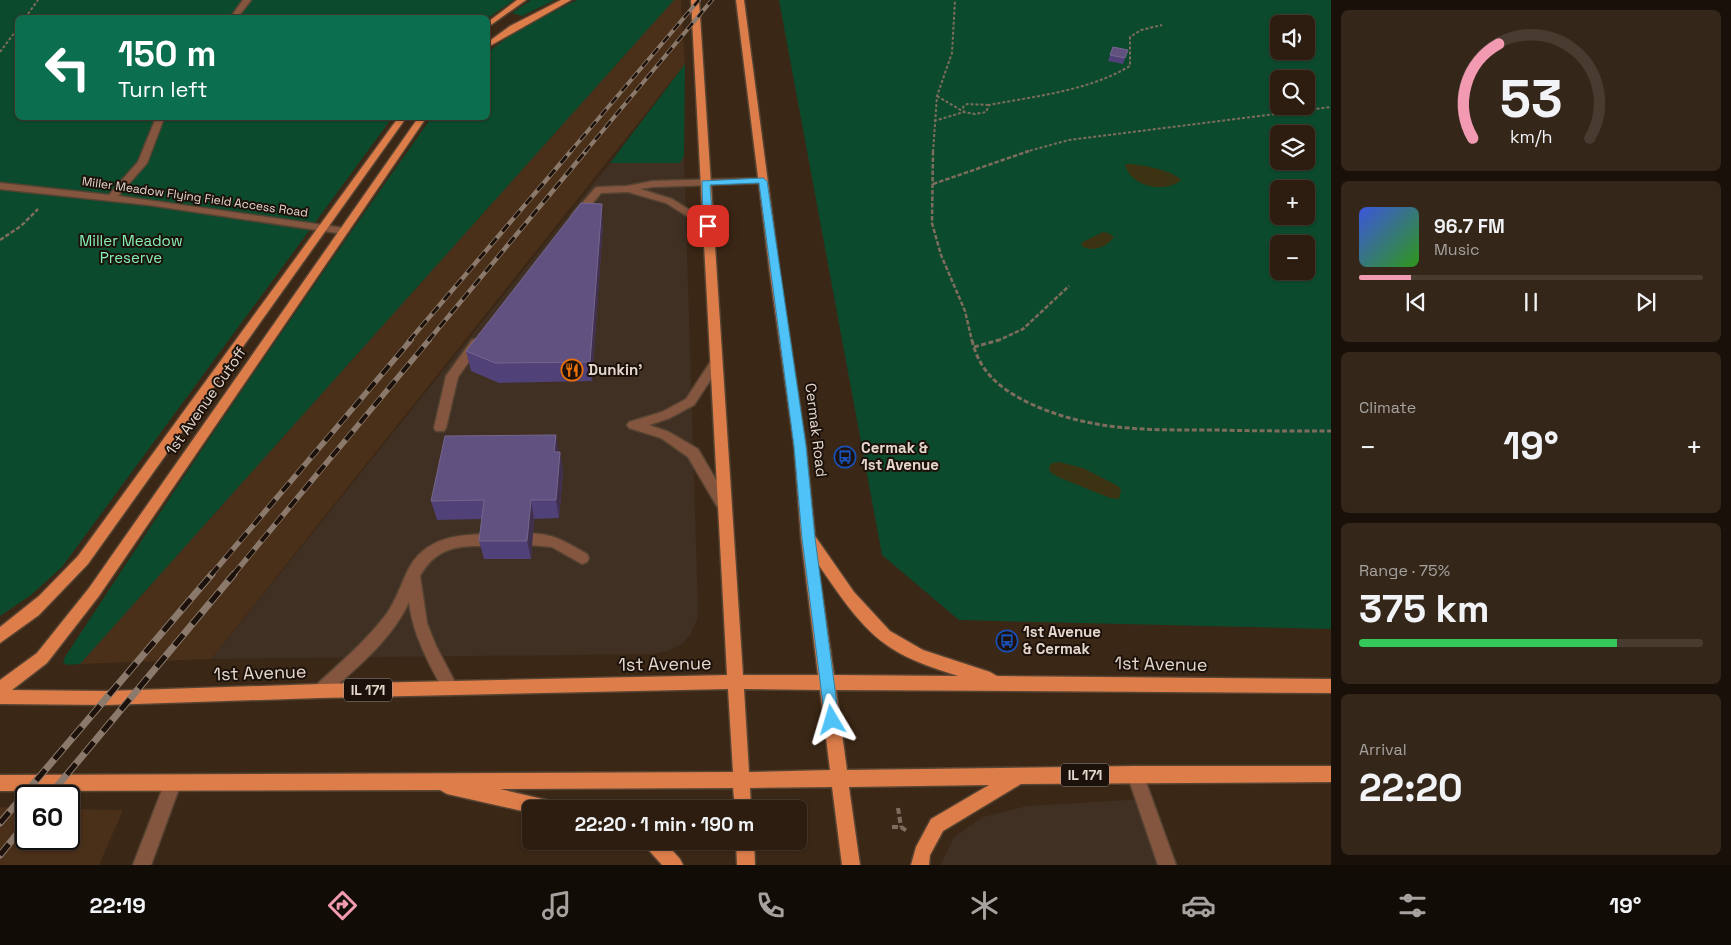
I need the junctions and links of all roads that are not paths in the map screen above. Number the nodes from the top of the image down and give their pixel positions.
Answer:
1 (247, 0) edge
2 (522, 0) edge
3 (567, 0) edge
4 (695, 0) edge
5 (740, 0) edge
6 (234, 15) edge
7 (490, 24) edge
8 (490, 44) edge
9 (159, 120) edge
10 (401, 120) edge
11 (421, 120) edge
12 (763, 181) junction
13 (705, 182) junction
14 (0, 186) edge
15 (627, 189) junction
16 (112, 197) junction
17 (573, 221) edge
18 (708, 226) junction
19 (323, 227) junction
20 (344, 231) junction
21 (481, 337) edge
22 (715, 364) junction
23 (440, 428) dead end
24 (724, 504) junction
25 (808, 538) junction
26 (582, 558) dead end
27 (414, 572) junction
28 (0, 636) edge
29 (735, 682) junction
30 (827, 682) junction
31 (1000, 683) junction
32 (1331, 686) edge
33 (0, 688) edge
34 (450, 688) junction
35 (320, 690) junction
36 (0, 697) edge
37 (1136, 774) junction
38 (1331, 774) edge
39 (1019, 776) junction
40 (839, 778) junction
41 (742, 780) junction
42 (422, 781) junction
43 (0, 783) edge
44 (173, 783) junction
45 (743, 800) edge
46 (522, 803) edge
47 (660, 850) edge
48 (745, 850) edge
49 (142, 865) edge
50 (674, 865) edge
51 (746, 865) edge
52 (851, 865) edge
53 (920, 865) edge
54 (1167, 865) edge

1 - 6 lane
2 - 7 main road
3 - 8 main road
4 - 13 main road
5 - 12 main road, Cermak Road
9 - 16 lane
10 - 19 main road, 1st Avenue Cutoff
11 - 20 main road, 1st Avenue Cutoff
12 - 13 lane
12 - 25 main road, Cermak Road
13 - 15 lane
13 - 18 main road
14 - 16 lane, Miller Meadow Flying Field Access Road
15 - 17 lane
15 - 18 lane
16 - 19 lane, Miller Meadow Flying Field Access Road
18 - 22 main road
19 - 20 lane, Miller Meadow Flying Field Access Road
19 - 28 main road, 1st Avenue Cutoff
20 - 33 main road, 1st Avenue Cutoff
21 - 23 lane
22 - 24 main road
22 - 24 lane
24 - 29 main road
25 - 30 main road, Cermak Road
25 - 31 main road
26 - 27 lane
27 - 34 lane
27 - 35 lane
29 - 30 main road, 1st Avenue / IL 171
29 - 34 main road, 1st Avenue / IL 171
29 - 41 main road
30 - 31 main road, 1st Avenue / IL 171
30 - 40 main road, Cermak Road
31 - 32 main road, 1st Avenue / IL 171
34 - 35 main road, 1st Avenue / IL 171
35 - 36 main road, 1st Avenue / IL 171
37 - 38 main road, IL 171
37 - 39 main road, IL 171
37 - 54 lane
39 - 40 main road, IL 171
39 - 53 main road
40 - 41 main road, IL 171
40 - 52 main road, Cermak Road
41 - 42 main road, IL 171
41 - 45 main road
42 - 44 main road, IL 171
42 - 46 main road
43 - 44 main road, IL 171
44 - 49 lane
47 - 50 main road
48 - 51 main road

